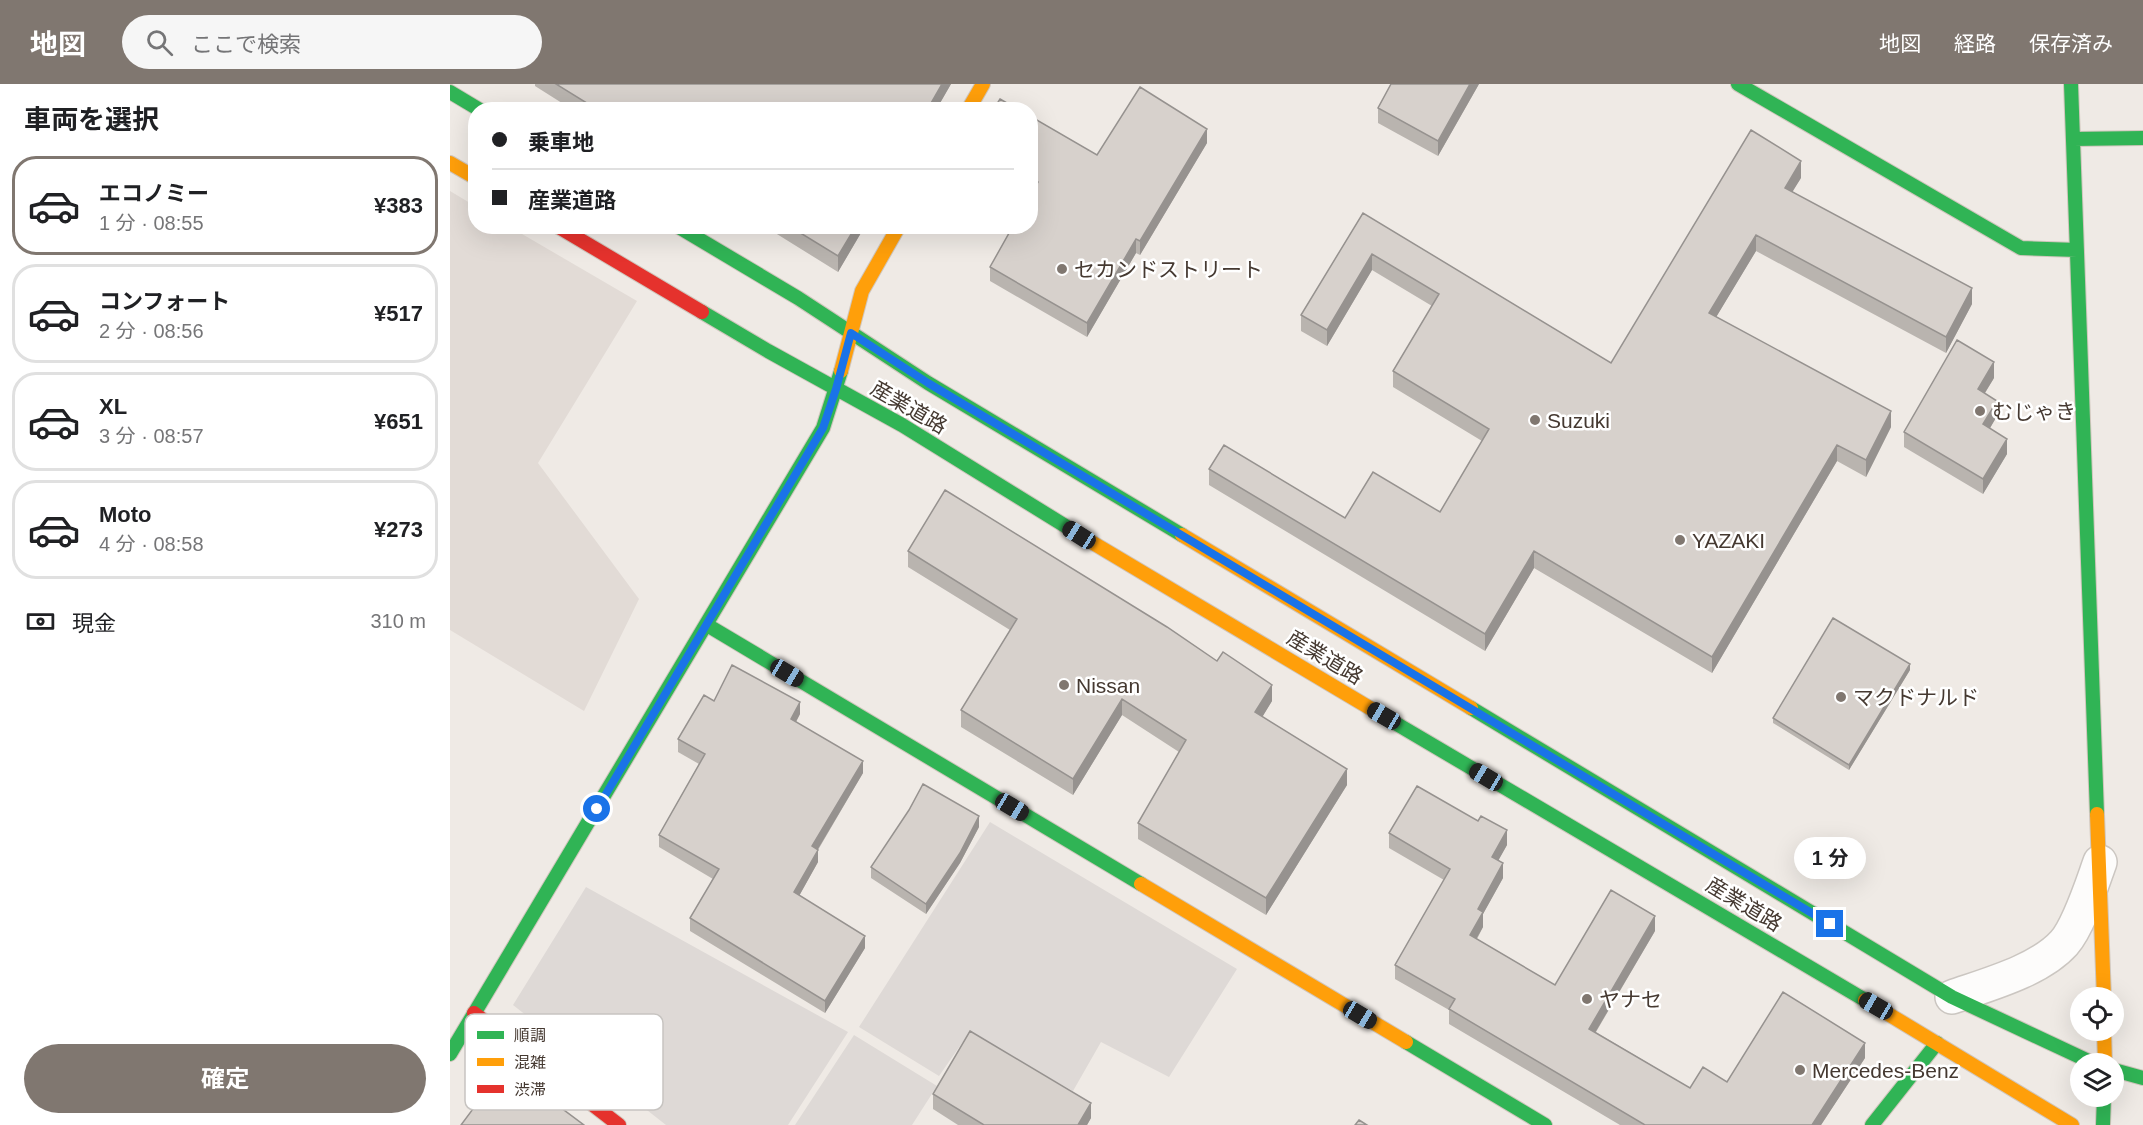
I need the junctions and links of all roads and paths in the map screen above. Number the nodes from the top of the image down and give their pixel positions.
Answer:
1 (983, 84) edge
2 (1738, 84) edge
3 (2072, 84) edge
4 (450, 92) edge
5 (973, 102) edge
6 (468, 103) edge
7 (2143, 138) edge
8 (2073, 139) junction
9 (450, 163) edge
10 (468, 173) edge
11 (571, 234) edge
12 (690, 234) edge
13 (894, 234) edge
14 (2077, 250) junction
15 (851, 333) junction
16 (836, 389) junction
17 (707, 625) junction
18 (2100, 862) junction
19 (2104, 987) edge
20 (1952, 997) junction
21 (474, 1013) edge
22 (465, 1028) edge
23 (1937, 1042) junction
24 (2072, 1053) edge
25 (450, 1054) edge
26 (2124, 1073) edge
27 (2143, 1078) edge
28 (2104, 1107) edge
29 (600, 1110) edge
30 (619, 1125) edge
31 (1545, 1125) edge
32 (1872, 1125) edge
33 (2072, 1125) edge
34 (2103, 1125) edge

1 - 5 street
2 - 14 street
3 - 8 street
4 - 6 street
7 - 8 street
8 - 14 street
9 - 10 street
11 - 16 street, 産業道路
12 - 15 street, 産業道路
13 - 15 street
14 - 18 street
15 - 16 street
15 - 20 street, 産業道路
16 - 17 street
16 - 23 street, 産業道路
17 - 21 street
17 - 31 street
18 - 19 street
18 - 20 street
20 - 24 street, 産業道路
22 - 25 street
23 - 32 street
23 - 33 street, 産業道路
26 - 27 street
28 - 34 street
29 - 30 street

